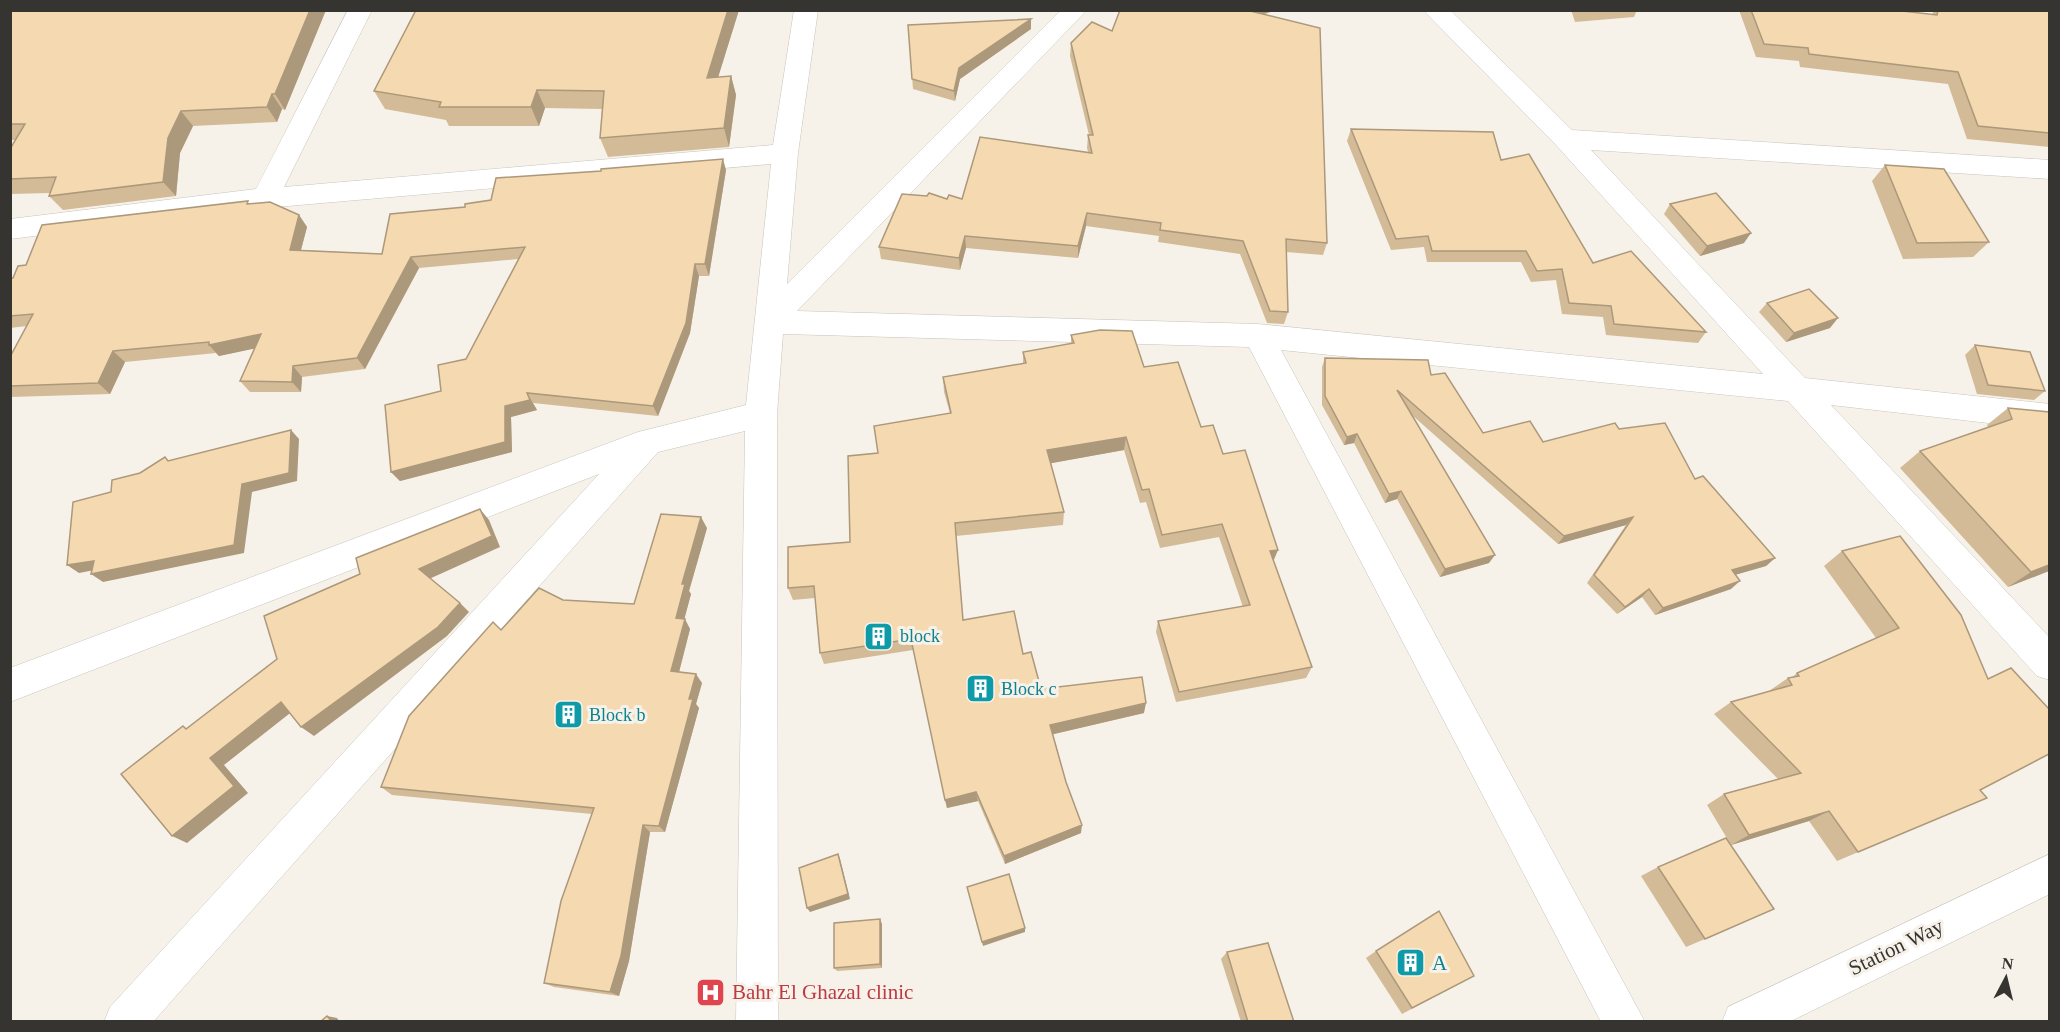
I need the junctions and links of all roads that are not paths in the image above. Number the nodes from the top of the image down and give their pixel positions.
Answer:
1 (360, 10) edge
2 (806, 10) edge
3 (1075, 10) edge
4 (1435, 10) edge
5 (1565, 139) junction
6 (785, 153) junction
7 (2049, 170) edge
8 (265, 198) junction
9 (10, 229) edge
10 (768, 322) junction
11 (1258, 336) junction
12 (1794, 389) junction
13 (761, 414) junction
14 (2049, 417) edge
15 (650, 441) junction
16 (2049, 664) edge
17 (10, 685) edge
18 (2049, 873) edge
19 (125, 1022) edge
20 (757, 1022) edge
21 (1624, 1022) edge
22 (1743, 1022) edge

1 - 8 street
2 - 6 street
3 - 10 street
4 - 5 street
5 - 7 street
5 - 12 street
6 - 8 street
6 - 10 street
8 - 9 street
10 - 11 street
10 - 13 street
11 - 12 street
11 - 21 street
12 - 14 street
12 - 16 street
13 - 15 street
13 - 20 street
15 - 17 street
15 - 19 street
18 - 22 street, Station Way

